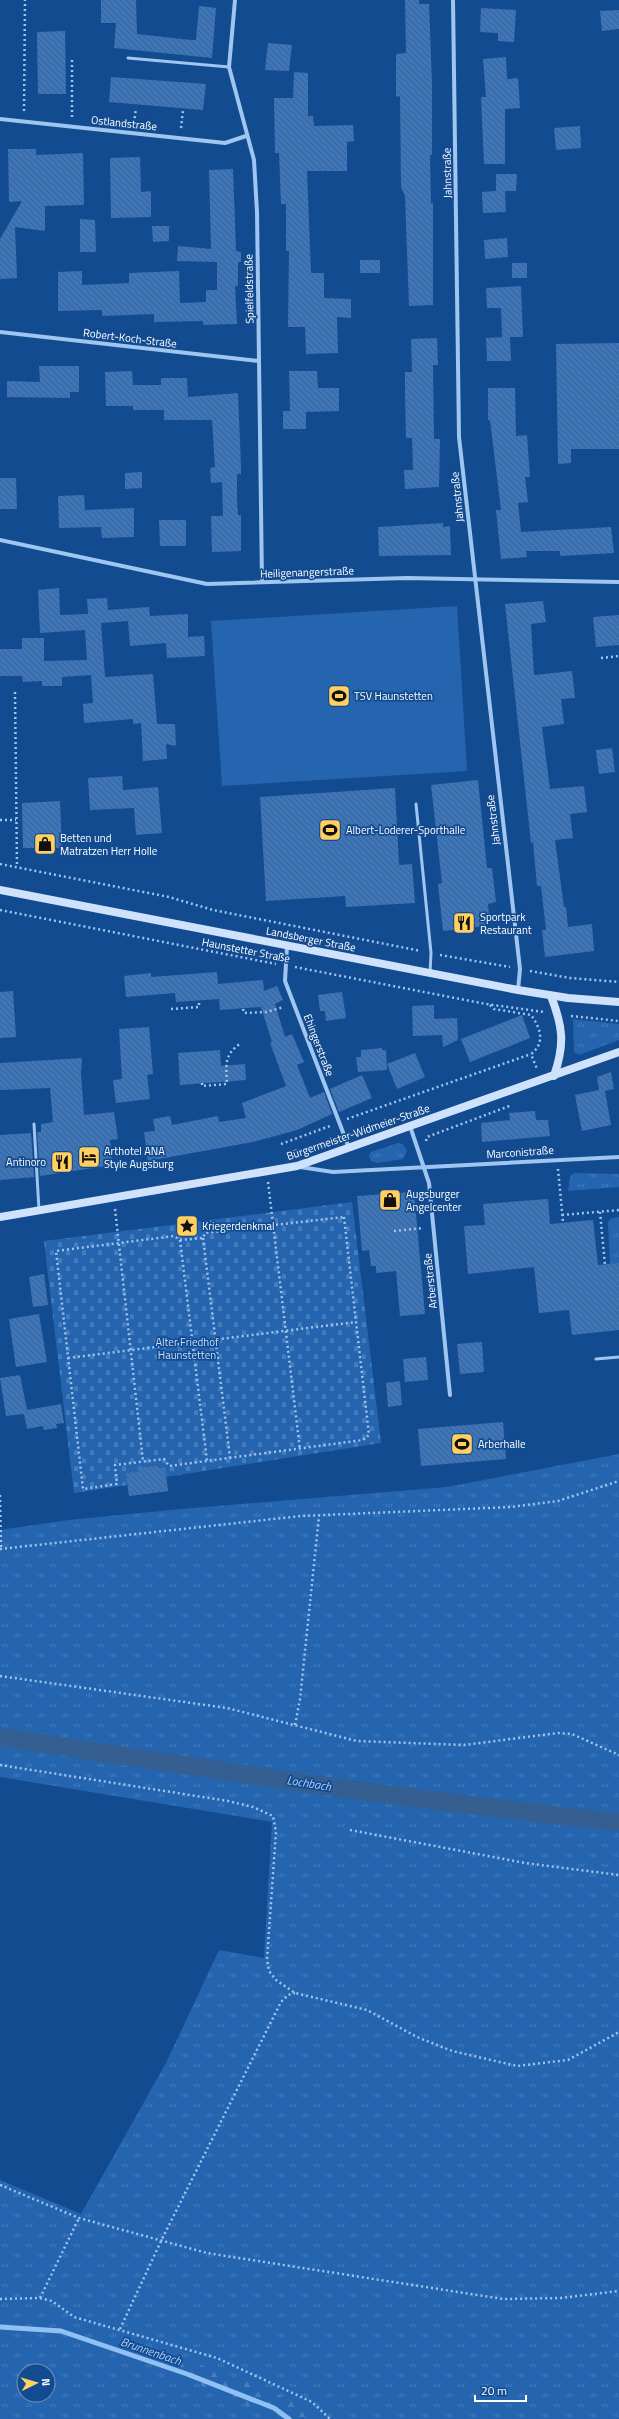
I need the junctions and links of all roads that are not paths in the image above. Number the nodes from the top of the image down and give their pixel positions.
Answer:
1 (235, 0) edge
2 (453, 0) edge
3 (128, 58) dead end
4 (229, 67) junction
5 (0, 119) edge
6 (246, 136) junction
7 (0, 332) edge
8 (259, 361) junction
9 (0, 540) edge
10 (474, 578) junction
11 (262, 582) junction
12 (619, 582) edge
13 (416, 804) dead end
14 (0, 890) edge
15 (287, 946) junction
16 (430, 973) junction
17 (518, 990) junction
18 (551, 996) junction
19 (619, 1002) edge
20 (619, 1052) edge
21 (554, 1076) junction
22 (34, 1124) dead end
23 (410, 1126) junction
24 (349, 1148) junction
25 (619, 1157) edge
26 (297, 1166) junction
27 (422, 1167) junction
28 (39, 1210) junction
29 (0, 1217) edge
30 (619, 1357) edge
31 (596, 1359) dead end
32 (450, 1395) dead end

1 - 4 street, Spielfeldstraße
2 - 10 street, Jahnstraße
3 - 4 lane
4 - 6 street, Spielfeldstraße
5 - 6 street, Ostlandstraße
6 - 8 street, Spielfeldstraße
7 - 8 street, Robert-Koch-Straße
8 - 11 street, Spielfeldstraße
9 - 11 street, Heiligenangerstraße
10 - 11 street, Heiligenangerstraße
10 - 12 street, Heiligenangerstraße
10 - 17 street, Jahnstraße
13 - 16 lane
14 - 15 street, Landsberger Straße
15 - 16 street, Landsberger Straße
15 - 24 street, Ehingerstraße
16 - 17 street, Landsberger Straße
17 - 18 street, Landsberger Straße
18 - 19 street, Landsberger Straße
18 - 21 street
20 - 21 street, Bürgermeister-Widmeier-Straße
21 - 23 street, Bürgermeister-Widmeier-Straße
22 - 28 lane
23 - 24 street, Bürgermeister-Widmeier-Straße
23 - 27 street
24 - 26 street, Bürgermeister-Widmeier-Straße
25 - 27 street, Marconistraße
26 - 27 street, Marconistraße
26 - 28 street, Bürgermeister-Widmeier-Straße
27 - 32 street, Arberstraße
28 - 29 street, Bürgermeister-Widmeier-Straße
30 - 31 lane

